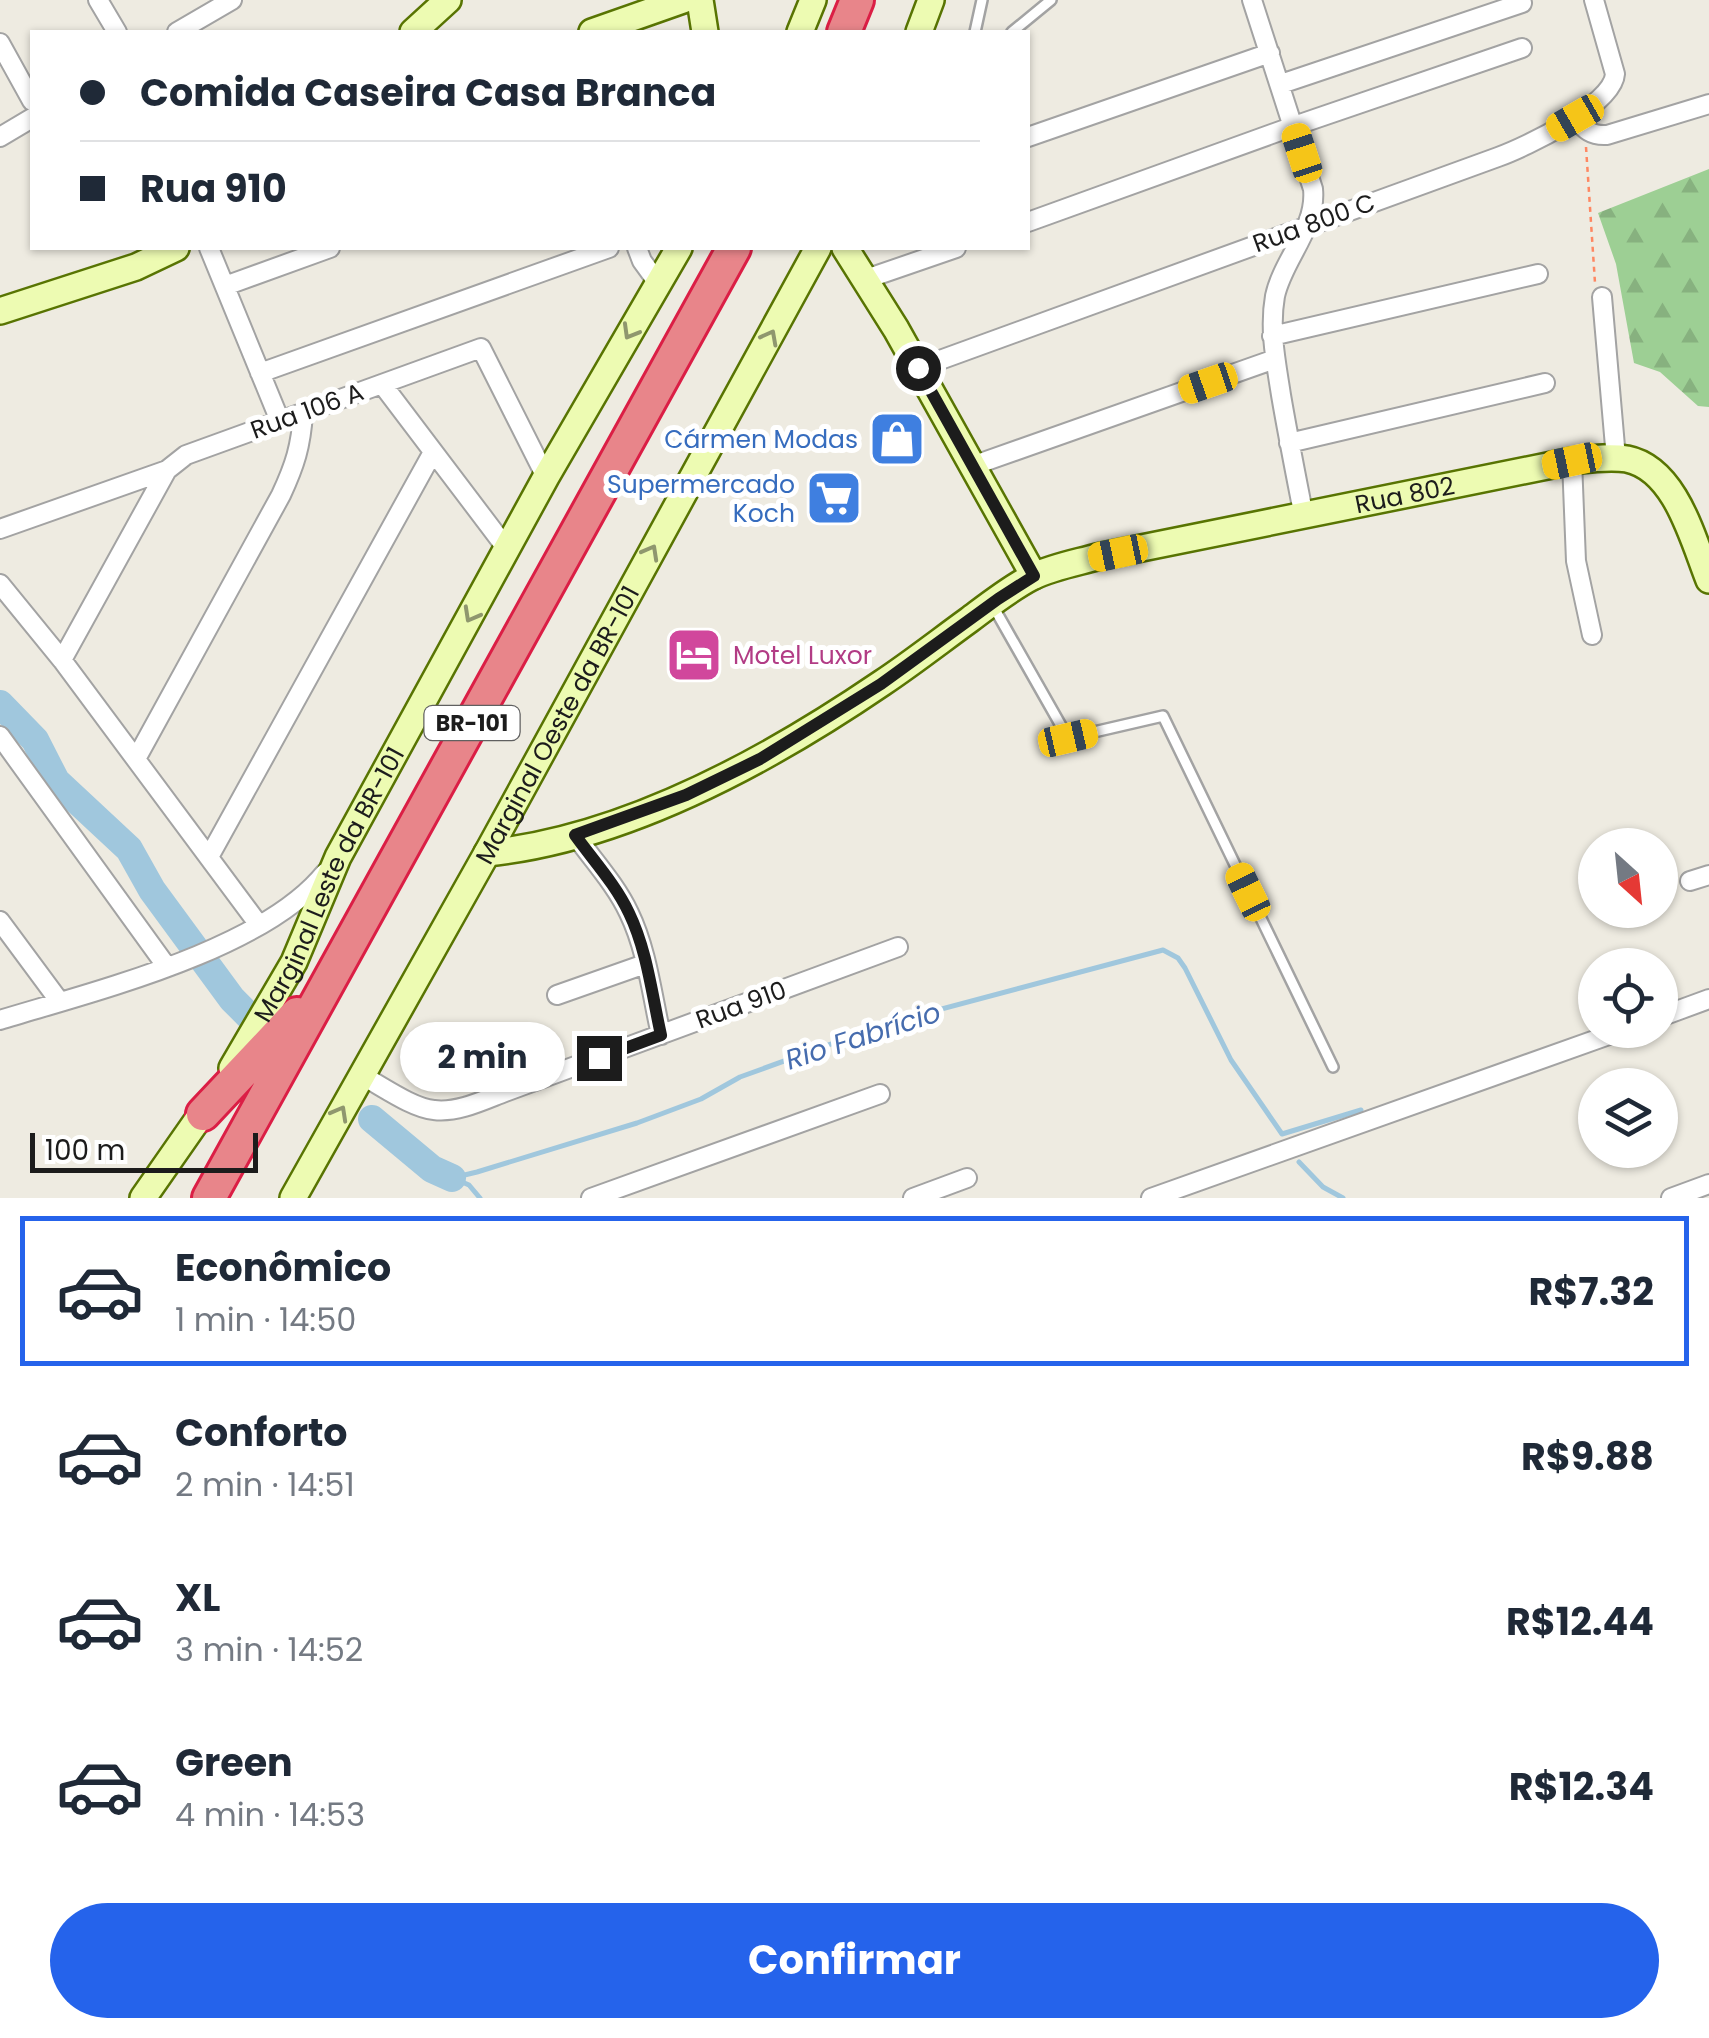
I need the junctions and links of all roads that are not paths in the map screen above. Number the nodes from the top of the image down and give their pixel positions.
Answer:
1 (98, 0) edge
2 (448, 0) edge
3 (683, 0) edge
4 (700, 0) edge
5 (813, 0) edge
6 (856, 0) edge
7 (879, 0) edge
8 (932, 0) edge
9 (982, 0) edge
10 (1050, 0) edge
11 (1252, 0) edge
12 (1594, 0) edge
13 (229, 1) edge
14 (1522, 3) dead end
15 (116, 30) edge
16 (180, 30) edge
17 (416, 30) edge
18 (598, 30) edge
19 (705, 30) edge
20 (801, 30) edge
21 (845, 30) edge
22 (867, 30) edge
23 (921, 30) edge
24 (975, 30) edge
25 (1014, 30) edge
26 (0, 43) edge
27 (1522, 48) dead end
28 (1270, 53) junction
29 (1281, 84) junction
30 (30, 97) edge
31 (1709, 104) edge
32 (30, 119) edge
33 (1580, 124) junction
34 (1294, 126) junction
35 (1030, 136) edge
36 (0, 137) edge
37 (1030, 221) edge
38 (1307, 226) junction
39 (172, 250) edge
40 (210, 250) edge
41 (324, 250) edge
42 (603, 250) edge
43 (638, 250) edge
44 (678, 250) edge
45 (733, 250) edge
46 (756, 250) edge
47 (815, 250) edge
48 (938, 250) edge
49 (856, 259) edge
50 (1538, 274) dead end
51 (658, 283) junction
52 (225, 286) junction
53 (1602, 297) road end
54 (0, 311) edge
55 (1272, 336) junction
56 (1275, 359) junction
57 (918, 368) junction
58 (260, 373) junction
59 (1545, 383) dead end
60 (382, 384) junction
61 (303, 412) junction
62 (280, 421) junction
63 (1289, 443) junction
64 (433, 452) junction
65 (1616, 458) junction
66 (1572, 461) junction
67 (972, 466) junction
68 (167, 470) junction
69 (546, 477) junction
70 (1304, 517) junction
71 (0, 529) edge
72 (507, 550) junction
73 (1034, 576) junction
74 (1709, 580) edge
75 (0, 584) edge
76 (992, 603) junction
77 (1592, 636) dead end
78 (62, 660) junction
79 (0, 736) edge
80 (136, 759) junction
81 (575, 835) junction
82 (487, 853) junction
83 (209, 857) junction
84 (338, 857) junction
85 (1709, 875) edge
86 (1690, 882) dead end
87 (0, 921) edge
88 (259, 924) junction
89 (349, 947) junction
90 (898, 947) dead end
91 (645, 964) junction
92 (167, 967) junction
93 (556, 995) dead end
94 (1709, 999) edge
95 (60, 1002) junction
96 (1678, 1010) edge
97 (0, 1020) edge
98 (661, 1035) junction
99 (1578, 1046) edge
100 (1332, 1066) dead end
101 (361, 1075) junction
102 (880, 1094) dead end
103 (202, 1114) junction
104 (967, 1178) dead end
105 (1709, 1184) edge
106 (143, 1198) edge
107 (209, 1198) edge
108 (232, 1198) edge
109 (292, 1198) edge
110 (591, 1198) edge
111 (913, 1198) edge
112 (1151, 1198) edge
113 (1671, 1198) edge

1 - 15 street
2 - 17 main road
3 - 18 main road
4 - 19 main road
5 - 20 main road
6 - 21 highway
7 - 22 highway
8 - 23 main road
9 - 24 lane
10 - 25 lane
11 - 28 street
12 - 33 street, Rua 800 C
13 - 16 street
14 - 29 street
26 - 30 street
27 - 34 street
28 - 29 street
28 - 35 street
29 - 34 street
31 - 33 street
32 - 36 street
33 - 38 street, Rua 800 C
34 - 37 street
34 - 38 street
38 - 55 street
38 - 57 street, Rua 800 C
39 - 54 main road
40 - 52 street
41 - 52 street
42 - 58 street
43 - 51 street
44 - 51 main road, Marginal Leste da BR-101
45 - 89 highway, BR-101
46 - 108 highway, BR-101
47 - 49 main road
82 -> 47 main road, Marginal Oeste da BR-101
48 - 49 street
49 - 57 main road
50 - 55 street
51 -> 69 main road, Marginal Leste da BR-101
52 - 58 street
53 - 65 street
55 - 56 street
56 - 63 street
56 - 67 street
57 - 67 main road
58 - 62 street
59 - 63 street
60 - 61 street, Rua 106 A
60 - 64 street
60 - 69 street, Rua 106 A
61 - 62 street, Rua 106 A
61 - 80 street
62 - 68 street, Rua 106 A
63 - 70 street
64 - 72 street
64 - 83 street
65 - 66 main road, Rua 802
65 - 74 main road, Rua 802
66 - 70 main road, Rua 802
66 - 77 street
67 - 73 main road
68 - 71 street, Rua 106 A
68 - 78 street
69 - 72 main road, Marginal Leste da BR-101
70 - 73 main road, Rua 802
72 -> 84 main road, Marginal Leste da BR-101
73 - 76 main road, Rua 802
75 - 78 street
76 - 81 main road, Rua 802
76 - 100 lane
78 - 80 street
79 - 92 street
80 - 83 street
81 - 82 main road, Rua 802
81 - 91 street
82 - 101 main road, Marginal Oeste da BR-101
83 - 88 street
84 - 88 street
84 - 103 main road, Marginal Leste da BR-101
85 - 86 street
87 - 95 street
88 - 92 street
89 - 103 highway
89 - 107 highway, BR-101
90 - 98 street, Rua 910
91 - 93 street
91 - 98 street
92 - 95 street
94 - 96 street
95 - 97 street
98 - 101 street, Rua 910
99 - 112 street
109 -> 101 main road, Marginal Oeste da BR-101
102 - 110 street
103 - 106 main road, Marginal Leste da BR-101
104 - 111 street
105 - 113 street

